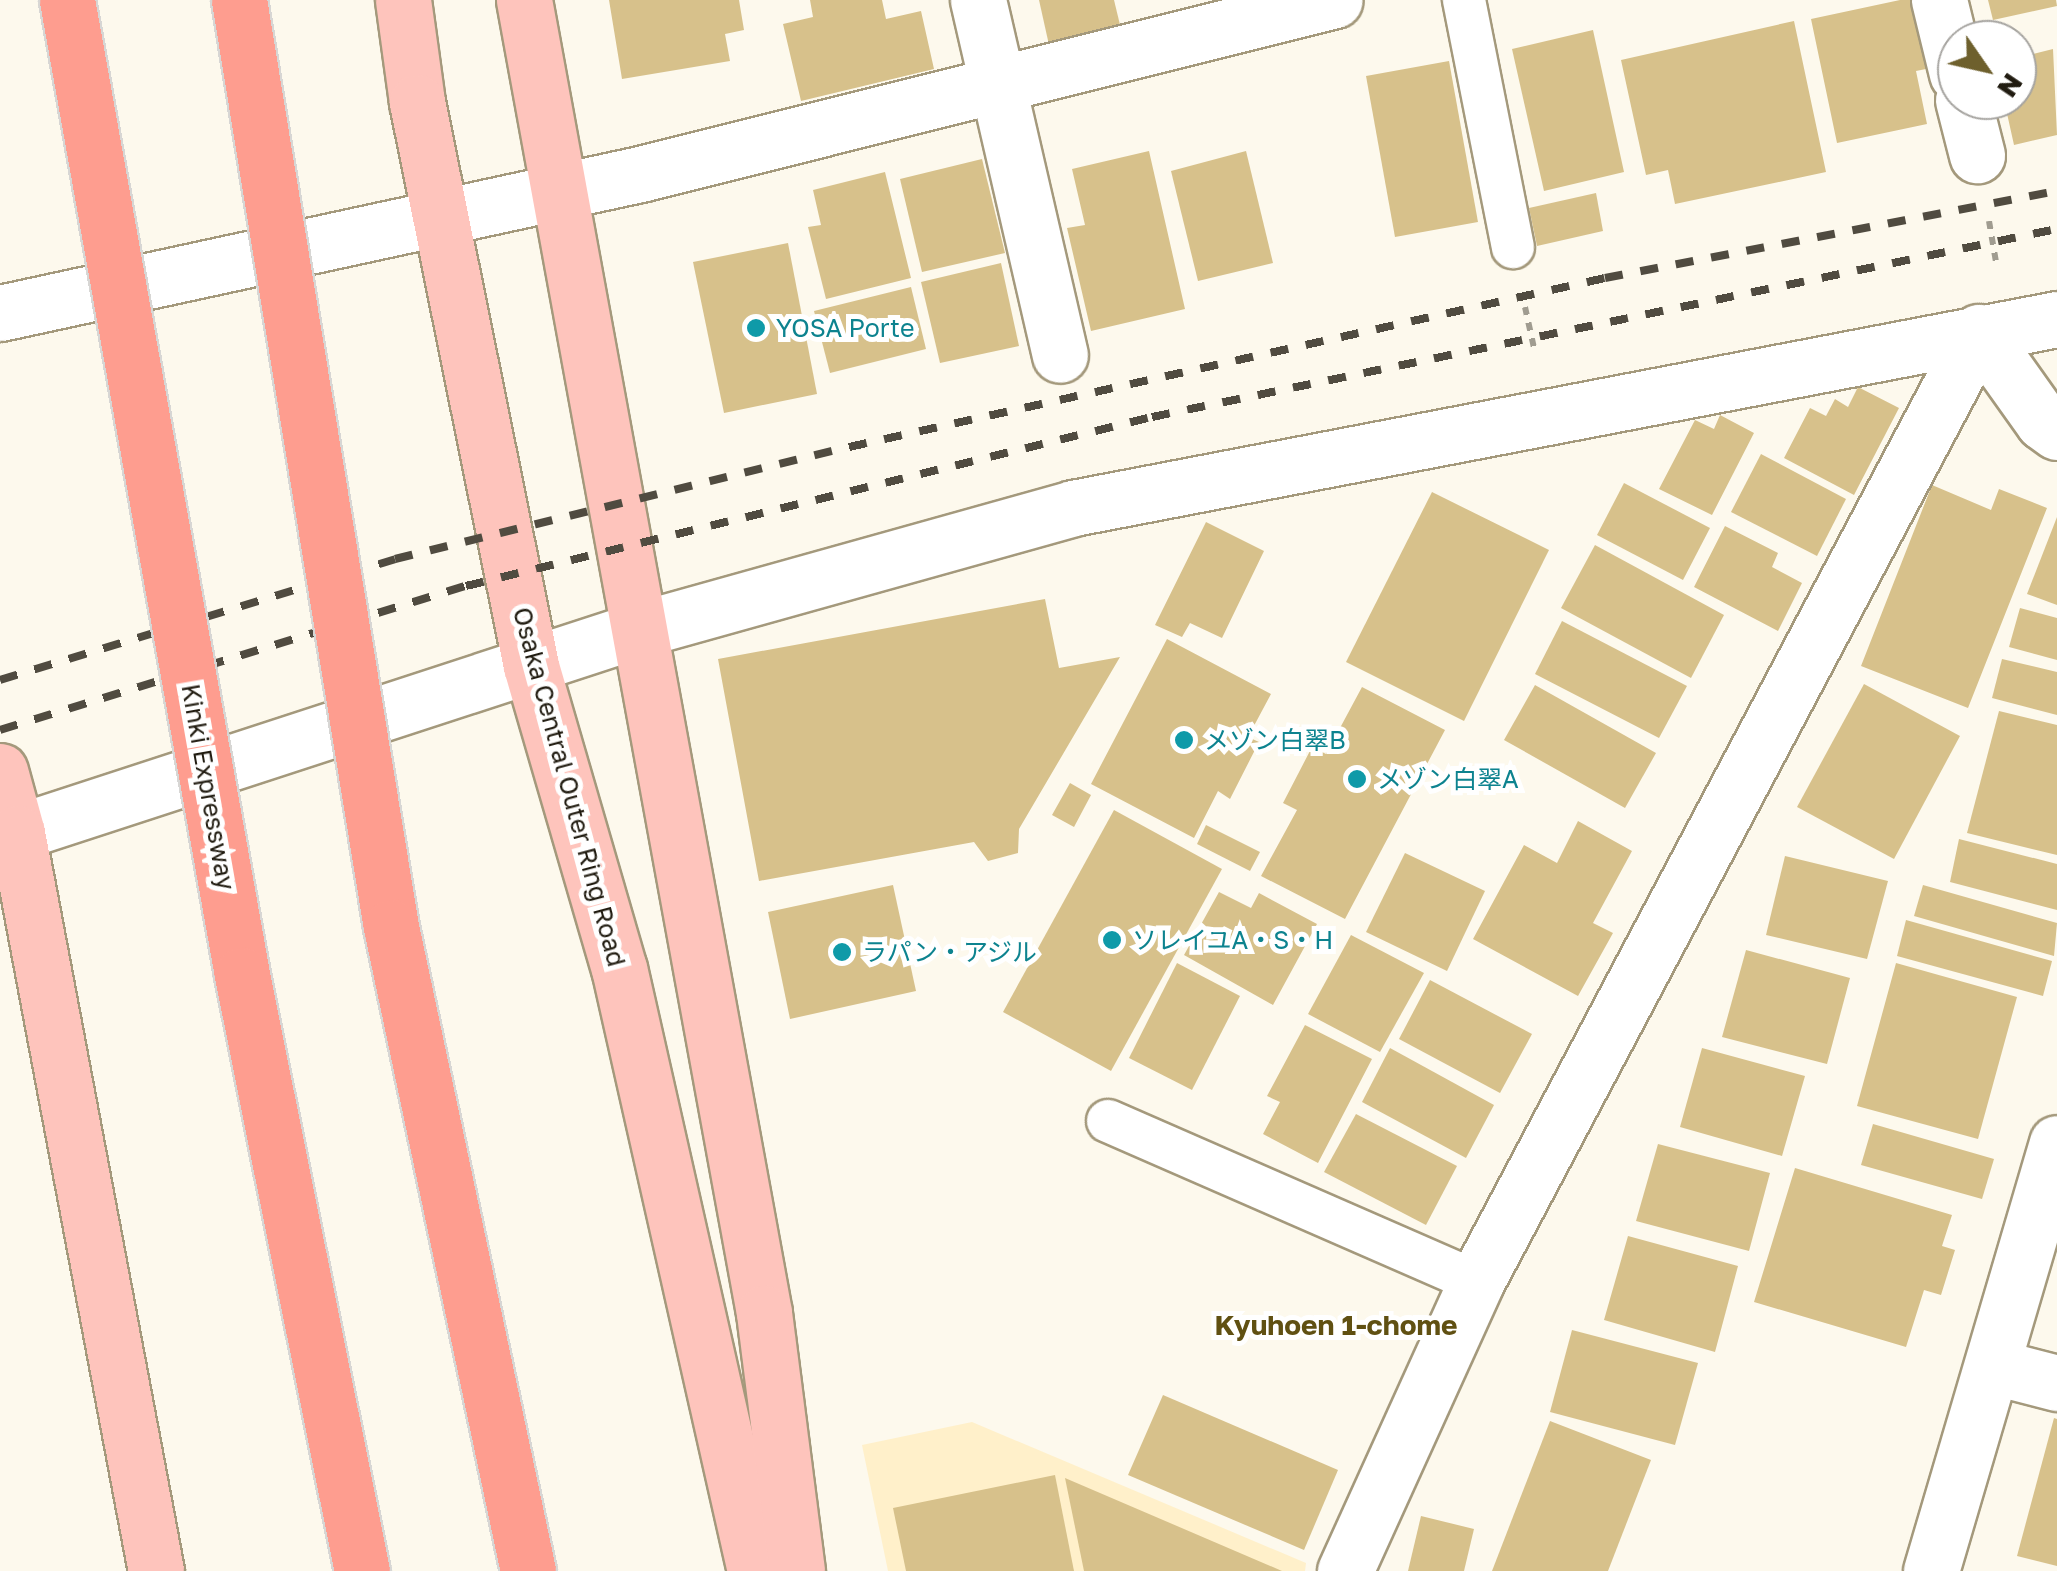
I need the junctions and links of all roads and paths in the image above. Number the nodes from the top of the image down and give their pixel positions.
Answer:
1 (67, 0) edge
2 (239, 0) edge
3 (403, 0) edge
4 (524, 0) edge
5 (978, 0) edge
6 (1336, 0) edge
7 (1464, 0) edge
8 (996, 82) junction
9 (1968, 120) edge
10 (1977, 155) dead end
11 (556, 192) junction
12 (443, 216) junction
13 (1513, 246) dead end
14 (0, 313) edge
15 (2057, 319) edge
16 (1979, 332) junction
17 (1060, 355) dead end
18 (2057, 432) edge
19 (637, 630) junction
20 (532, 666) junction
21 (0, 770) edge
22 (9, 836) edge
23 (1108, 1121) dead end
24 (2057, 1143) edge
25 (1476, 1282) junction
26 (1996, 1367) junction
27 (2057, 1383) edge
28 (156, 1571) edge
29 (362, 1571) edge
30 (528, 1571) edge
31 (756, 1571) edge
32 (796, 1571) edge
33 (1345, 1571) edge
34 (1932, 1571) edge

1 - 29 highway, Kinki Expressway, bridge
2 - 30 highway, bridge
3 - 12 main road, Osaka Central Outer Ring Road
4 - 11 main road
5 - 8 street
6 - 8 street
7 - 13 lane
8 - 11 street
8 - 17 street
9 - 10 street
11 - 12 street
11 - 19 main road
12 - 14 street
12 - 20 main road, Osaka Central Outer Ring Road
15 - 16 street
16 - 18 street
16 - 19 street
16 - 25 street
19 - 20 street
19 - 32 main road
20 - 22 street
20 - 31 main road, Osaka Central Outer Ring Road
21 - 22 main road
22 - 28 main road
23 - 25 lane
24 - 26 street
25 - 33 street
26 - 27 street
26 - 34 street

